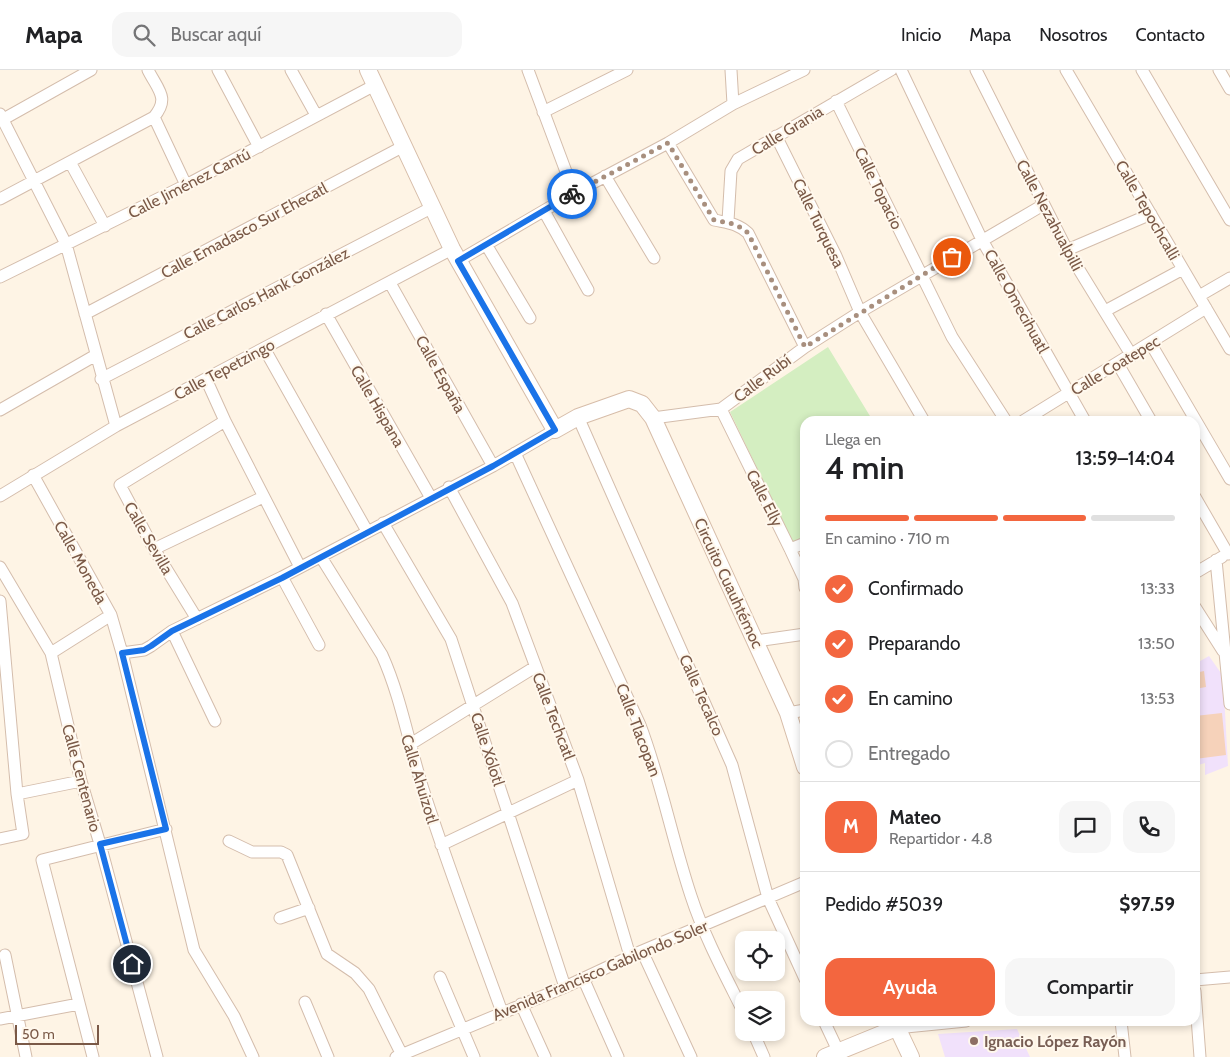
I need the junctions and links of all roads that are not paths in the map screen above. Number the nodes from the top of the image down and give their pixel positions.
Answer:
1 (91, 70) edge
2 (148, 70) edge
3 (218, 70) edge
4 (291, 70) edge
5 (368, 70) edge
6 (528, 70) edge
7 (627, 70) edge
8 (731, 70) edge
9 (804, 70) edge
10 (891, 70) edge
11 (900, 70) edge
12 (976, 70) edge
13 (1066, 70) edge
14 (1142, 70) edge
15 (1219, 70) edge
16 (375, 85) junction
17 (1230, 89) edge
18 (836, 101) junction
19 (733, 104) junction
20 (543, 112) junction
21 (316, 115) junction
22 (154, 117) junction
23 (1, 118) edge
24 (776, 136) junction
25 (668, 143) junction
26 (404, 146) junction
27 (259, 147) junction
28 (70, 162) junction
29 (605, 176) junction
30 (36, 180) junction
31 (186, 185) junction
32 (574, 193) junction
33 (0, 199) edge
34 (1043, 205) junction
35 (431, 208) junction
36 (544, 211) junction
37 (1150, 214) junction
38 (1230, 220) edge
39 (728, 221) junction
40 (105, 226) junction
41 (982, 240) junction
42 (66, 244) junction
43 (487, 246) junction
44 (1067, 250) junction
45 (455, 255) junction
46 (654, 258) dead end
47 (1183, 269) junction
48 (921, 275) junction
49 (0, 277) edge
50 (1230, 278) edge
51 (390, 283) junction
52 (588, 290) dead end
53 (1199, 296) junction
54 (1206, 308) junction
55 (1105, 311) junction
56 (860, 312) junction
57 (85, 314) junction
58 (326, 314) junction
59 (530, 318) dead end
60 (1151, 344) junction
61 (805, 347) junction
62 (264, 348) junction
63 (1230, 349) edge
64 (96, 355) junction
65 (1132, 356) junction
66 (1118, 364) junction
67 (101, 379) junction
68 (206, 379) junction
69 (1068, 393) junction
70 (0, 410) edge
71 (721, 410) junction
72 (921, 416) edge
73 (1003, 416) edge
74 (1031, 416) edge
75 (1082, 416) edge
76 (1148, 416) edge
77 (1193, 416) edge
78 (578, 417) junction
79 (653, 418) junction
80 (225, 421) junction
81 (116, 426) junction
82 (1200, 428) edge
83 (555, 430) junction
84 (515, 453) junction
85 (493, 466) junction
86 (33, 475) junction
87 (1230, 480) edge
88 (450, 487) junction
89 (0, 496) edge
90 (263, 497) junction
91 (431, 498) junction
92 (1200, 504) edge
93 (383, 523) junction
94 (367, 531) junction
95 (800, 545) edge
96 (154, 549) junction
97 (790, 549) junction
98 (1229, 553) edge
99 (321, 557) junction
100 (1216, 560) junction
101 (0, 567) edge
102 (300, 567) junction
103 (800, 570) edge
104 (1200, 571) edge
105 (282, 578) junction
106 (0, 600) edge
107 (111, 615) junction
108 (1200, 615) edge
109 (197, 619) junction
110 (172, 631) junction
111 (800, 635) edge
112 (756, 641) junction
113 (319, 645) dead end
114 (51, 653) junction
115 (122, 653) junction
116 (1224, 653) junction
117 (535, 667) junction
118 (1230, 697) edge
119 (473, 704) junction
120 (800, 711) edge
121 (788, 713) junction
122 (215, 722) dead end
123 (409, 745) junction
124 (800, 750) edge
125 (578, 780) junction
126 (81, 781) junction
127 (17, 794) junction
128 (508, 811) junction
129 (166, 829) junction
130 (0, 839) edge
131 (229, 841) dead end
132 (100, 844) junction
133 (441, 845) junction
134 (800, 884) edge
135 (768, 898) junction
136 (309, 908) junction
137 (280, 918) dead end
138 (702, 926) junction
139 (642, 951) junction
140 (5, 955) dead end
141 (630, 956) junction
142 (800, 968) edge
143 (440, 977) dead end
144 (1230, 977) edge
145 (583, 978) junction
146 (1200, 980) edge
147 (565, 987) junction
148 (735, 995) edge
149 (305, 1002) dead end
150 (79, 1004) junction
151 (521, 1004) junction
152 (502, 1012) junction
153 (17, 1016) junction
154 (0, 1019) edge
155 (826, 1026) edge
156 (891, 1026) edge
157 (896, 1026) edge
158 (1121, 1026) edge
159 (1198, 1026) edge
160 (462, 1029) junction
161 (757, 1041) edge
162 (835, 1055) edge
163 (400, 1056) edge
164 (26, 1057) edge
165 (93, 1057) edge
166 (157, 1057) edge
167 (252, 1057) edge
168 (328, 1057) edge
169 (474, 1057) edge
170 (545, 1057) edge
171 (618, 1057) edge
172 (691, 1057) edge
173 (764, 1057) edge
174 (911, 1057) edge
175 (1125, 1057) edge
176 (1200, 1057) edge

1 - 23 street
2 - 22 street
3 - 27 street
4 - 21 street
5 - 16 street
6 - 20 street
7 - 20 street
8 - 19 street
9 - 19 street, Calle Tepetzingo
10 - 18 street, Calle Grania
11 - 41 street, Calle Omecihuatl
12 - 34 street, Calle Nezahualpilli
13 - 37 street, Calle Tepochcalli
14 - 38 street
15 - 17 street
16 - 21 street, Calle Jiménez Cantú
16 - 26 street
18 - 24 street, Calle Grania
18 - 48 street, Calle Topacio
19 - 25 street, Calle Tepetzingo
20 - 32 street
21 - 27 street, Calle Jiménez Cantú
22 - 28 street
22 - 31 street
23 - 30 street
24 - 39 street, Calle Grania
24 - 56 street, Calle Turquesa
25 - 29 street, Calle Tepetzingo
25 - 39 street
26 - 35 street
26 - 57 street, Calle Emadasco Sur Ehecatl
27 - 31 street, Calle Jiménez Cantú
28 - 30 street
28 - 40 street
29 - 32 street, Calle Tepetzingo
29 - 46 street
30 - 33 street
30 - 42 street
31 - 40 street, Calle Jiménez Cantú
32 - 36 street, Calle Tepetzingo
34 - 41 street, Calle Rubí
34 - 44 street, Calle Nezahualpilli
35 - 45 street
35 - 67 street, Calle Carlos Hank González
36 - 43 street, Calle Tepetzingo
36 - 52 street
37 - 44 street
37 - 47 street, Calle Tepochcalli
39 - 61 street
40 - 42 street, Calle Jiménez Cantú
41 - 48 street, Calle Rubí
41 - 69 street, Calle Omecihuatl
42 - 49 street, Calle Jiménez Cantú
42 - 57 street
43 - 45 street, Calle Tepetzingo
43 - 59 street
44 - 55 street, Calle Nezahualpilli
45 - 51 street, Calle Tepetzingo
45 - 83 street
47 - 53 street, Calle Tepochcalli
47 - 55 street
48 - 56 street, Calle Rubí
48 - 73 street, Calle Topacio
50 - 53 street
51 - 58 street, Calle Tepetzingo
51 - 85 street, Calle España
53 - 54 street, Calle Tepochcalli
54 - 60 street, Calle Coatepec
54 - 63 street, Calle Tepochcalli
55 - 65 street, Calle Nezahualpilli
56 - 61 street, Calle Rubí
56 - 72 street, Calle Turquesa
57 - 64 street
58 - 62 street, Calle Tepetzingo
58 - 91 street, Calle Hispana
60 - 65 street, Calle Coatepec
60 - 77 street
61 - 71 street, Calle Rubí
62 - 68 street, Calle Tepetzingo
62 - 94 street
64 - 67 street
64 - 70 street
65 - 66 street, Calle Coatepec
66 - 69 street, Calle Coatepec
66 - 76 street
67 - 81 street
68 - 80 street
68 - 81 street, Calle Tepetzingo
69 - 74 street, Calle Coatepec
69 - 75 street, Calle Omecihuatl
71 - 79 street, Calle Rubí
71 - 97 street, Calle Elly
78 - 79 street, Circuito Cuauhtémoc
78 - 83 street
78 - 135 street, Calle Tecalco
79 - 112 street, Circuito Cuauhtémoc
80 - 90 street
80 - 96 street, Calle Sevilla
81 - 86 street, Calle Tepetzingo
82 - 87 street
83 - 84 street
84 - 85 street
84 - 138 street, Calle Tlacopan
85 - 88 street
86 - 89 street, Calle Tepetzingo
86 - 107 street, Calle Moneda
88 - 91 street
88 - 117 street, Calle Techcatl
90 - 96 street
90 - 102 street
91 - 93 street
92 - 98 street
93 - 94 street
93 - 119 street, Calle Xólotl
94 - 99 street
95 - 97 street
96 - 109 street, Calle Sevilla
97 - 103 street, Calle Elly
98 - 100 street
99 - 102 street
99 - 123 street, Calle Ahuizotl
100 - 104 street
100 - 116 street
101 - 114 street, Calle Centenario
102 - 105 street
105 - 109 street
105 - 113 street
106 - 127 street
107 - 114 street
107 - 115 street, Calle Moneda
108 - 116 street
109 - 110 street
110 - 115 street
110 - 122 street
111 - 112 street
112 - 121 street, Circuito Cuauhtémoc
114 - 126 street, Calle Centenario
115 - 129 street, Calle Moneda
116 - 118 street
117 - 119 street
117 - 125 street, Calle Techcatl
119 - 123 street
119 - 128 street, Calle Xólotl
120 - 121 street
121 - 124 street, Circuito Cuauhtémoc
123 - 133 street, Calle Ahuizotl
125 - 128 street
125 - 141 street, Calle Techcatl
126 - 127 street
126 - 132 street, Calle Centenario
127 - 130 street
128 - 133 street
128 - 147 street, Calle Xólotl
129 - 132 street
129 - 167 street, Calle Moneda
131 - 136 street
132 - 150 street
132 - 166 street, Calle Centenario
133 - 152 street, Calle Ahuizotl
134 - 135 street, Avenida Francisco Gabilondo Soler
135 - 138 street, Avenida Francisco Gabilondo Soler
135 - 142 street, Calle Tecalco
136 - 137 street
136 - 163 street
138 - 139 street, Avenida Francisco Gabilondo Soler
138 - 148 street, Calle Tlacopan
139 - 141 street, Avenida Francisco Gabilondo Soler
139 - 172 street
140 - 153 street
141 - 145 street, Avenida Francisco Gabilondo Soler
143 - 160 street
144 - 146 street
145 - 147 street, Avenida Francisco Gabilondo Soler
145 - 171 street
147 - 151 street, Avenida Francisco Gabilondo Soler
149 - 168 street
150 - 153 street
150 - 165 street
151 - 152 street, Avenida Francisco Gabilondo Soler
151 - 170 street
152 - 160 street, Avenida Francisco Gabilondo Soler
153 - 154 street
153 - 164 street
155 - 162 street
156 - 162 street
157 - 174 street
158 - 175 street
159 - 176 street
160 - 163 street, Avenida Francisco Gabilondo Soler
160 - 169 street
161 - 173 street

